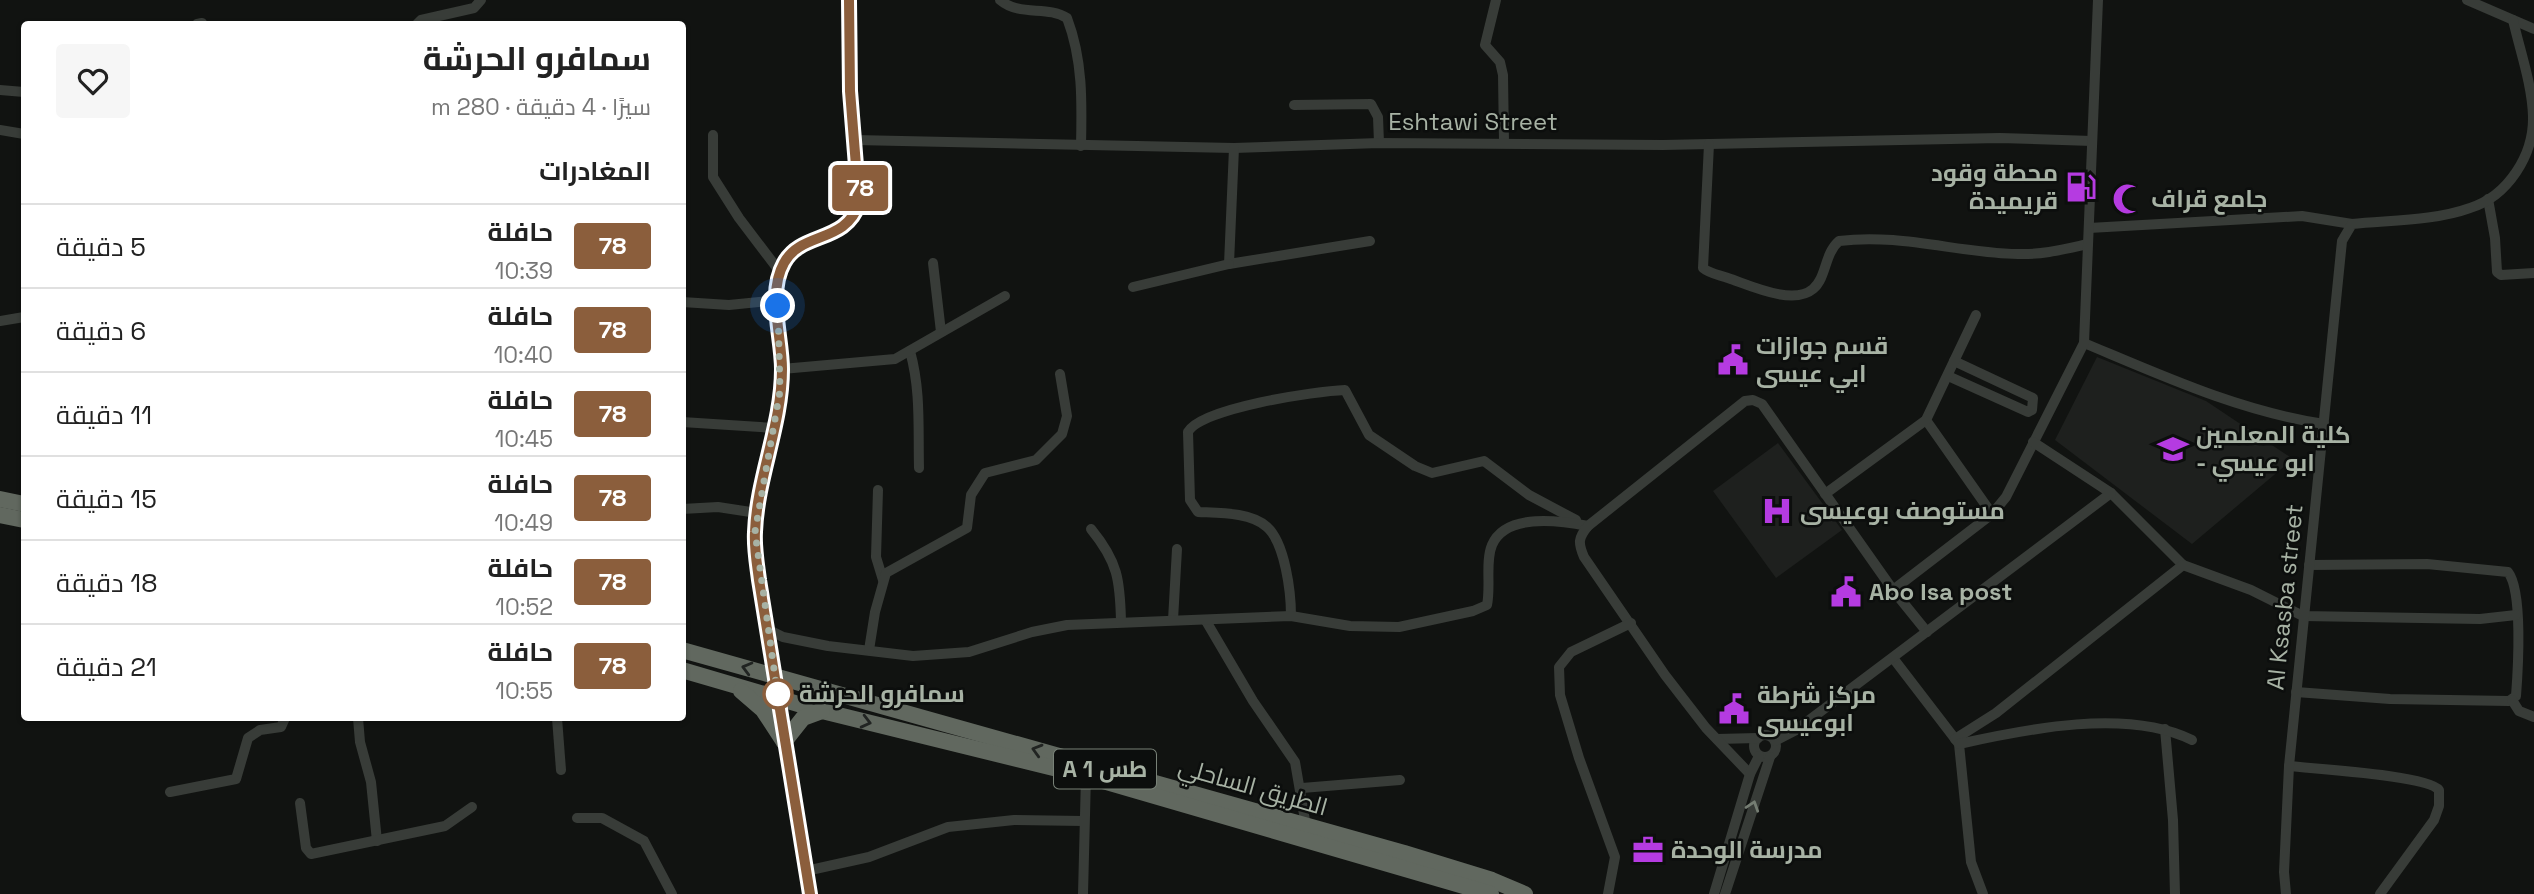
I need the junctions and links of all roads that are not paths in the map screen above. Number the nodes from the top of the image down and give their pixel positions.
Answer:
1 (481, 0) edge
2 (849, 0) edge
3 (1000, 0) edge
4 (1496, 0) edge
5 (2098, 0) edge
6 (2469, 0) edge
7 (2513, 20) junction
8 (420, 21) edge
9 (2534, 29) edge
10 (0, 90) edge
11 (21, 92) edge
12 (1294, 105) dead end
13 (0, 130) edge
14 (21, 134) edge
15 (713, 135) dead end
16 (855, 140) junction
17 (2092, 141) junction
18 (1504, 142) junction
19 (1379, 143) junction
20 (1709, 144) junction
21 (1081, 146) junction
22 (1234, 148) junction
23 (2488, 199) junction
24 (2352, 223) junction
25 (2089, 228) junction
26 (1370, 242) dead end
27 (2088, 244) junction
28 (933, 263) dead end
29 (1229, 264) junction
30 (780, 272) junction
31 (2534, 273) edge
32 (1133, 287) dead end
33 (1005, 296) dead end
34 (778, 300) junction
35 (686, 302) edge
36 (1976, 315) dead end
37 (21, 318) edge
38 (0, 321) edge
39 (941, 332) junction
40 (2084, 343) junction
41 (910, 351) junction
42 (1954, 361) junction
43 (782, 369) junction
44 (1060, 374) dead end
45 (1948, 376) junction
46 (1926, 421) junction
47 (686, 422) edge
48 (2324, 424) junction
49 (775, 428) junction
50 (2033, 442) junction
51 (919, 468) dead end
52 (878, 490) dead end
53 (2111, 493) junction
54 (1825, 494) junction
55 (0, 499) edge
56 (21, 503) edge
57 (686, 509) edge
58 (757, 513) junction
59 (1992, 514) junction
60 (0, 515) edge
61 (21, 519) edge
62 (1588, 526) junction
63 (1091, 529) dead end
64 (1177, 549) dead end
65 (2183, 565) junction
66 (2309, 565) junction
67 (883, 580) junction
68 (1893, 590) junction
69 (2303, 615) junction
70 (2515, 615) junction
71 (1291, 616) junction
72 (1173, 620) junction
73 (1121, 621) junction
74 (1206, 621) junction
75 (1631, 623) junction
76 (767, 629) junction
77 (1927, 632) junction
78 (869, 650) junction
79 (686, 651) edge
80 (1893, 658) junction
81 (686, 671) edge
82 (774, 675) junction
83 (734, 686) junction
84 (2296, 692) junction
85 (778, 698) junction
86 (2512, 700) junction
87 (822, 711) junction
88 (2534, 717) edge
89 (284, 721) edge
90 (358, 721) edge
91 (557, 721) edge
92 (2165, 729) junction
93 (1758, 738) junction
94 (1717, 739) junction
95 (2192, 740) dead end
96 (1775, 741) junction
97 (1957, 741) junction
98 (784, 742) junction
99 (1761, 755) junction
100 (1735, 757) junction
101 (2289, 766) junction
102 (561, 770) dead end
103 (1750, 774) junction
104 (1086, 776) junction
105 (1400, 780) dead end
106 (1302, 788) junction
107 (170, 792) dead end
108 (300, 803) dead end
109 (472, 807) dead end
110 (577, 818) dead end
111 (1083, 821) junction
112 (1306, 826) junction
113 (377, 841) junction
114 (806, 871) junction
115 (1467, 890) edge
116 (673, 894) edge
117 (810, 894) edge
118 (1083, 894) edge
119 (1491, 894) edge
120 (1525, 894) edge
121 (1608, 894) edge
122 (1714, 894) edge
123 (1725, 894) edge
124 (1983, 894) edge
125 (2175, 894) edge
126 (2286, 894) edge
127 (2380, 894) edge

1 - 8 street
2 - 16 street
3 - 21 street
4 - 18 street
5 - 17 street
6 - 7 street
7 - 9 street
7 - 23 street
10 - 11 street
12 - 19 street
13 - 14 street
15 - 30 street
16 - 21 street, Eshtawi Street
16 - 30 street
17 - 20 street, Eshtawi Street
17 - 25 street
18 - 19 street, Eshtawi Street
18 - 20 street, Eshtawi Street
19 - 22 street, Eshtawi Street
20 - 27 street
21 - 22 street, Eshtawi Street
22 - 29 street
23 - 24 street
23 - 31 street
24 - 25 street
24 - 48 street, Al Ksasba street
25 - 27 street
26 - 29 street
27 - 40 street
28 - 39 street
29 - 32 street
30 - 34 street
33 - 39 street
34 - 35 street
34 - 43 street
36 - 42 street
37 - 38 street
39 - 41 street
40 - 48 street
40 - 50 street
41 - 43 street
41 - 51 street
42 - 45 street
42 - 45 street
43 - 49 street
44 - 67 street
45 - 46 street
46 - 54 street
46 - 59 street
47 - 49 street
48 - 66 street, Al Ksasba street
49 - 58 street
50 - 53 street
50 - 59 street
52 - 67 street
53 - 65 street
53 - 77 street
54 - 62 street
54 - 68 street
55 - 56 highway
57 - 58 street
58 - 76 street
59 - 68 street
60 - 61 highway
62 - 71 street
62 - 71 street
62 - 75 street
63 - 73 street
64 - 72 street
65 - 69 street
65 - 97 street
66 - 69 street, Al Ksasba street
66 - 70 street
67 - 78 street
68 - 77 street
69 - 70 street
69 - 84 street, Al Ksasba street
70 - 86 street
71 - 74 street
72 - 73 street
72 - 74 street
73 - 78 street
74 - 106 street
75 - 94 street
75 - 121 street
76 - 78 street
76 - 82 street
77 - 80 street
82 -> 79 highway, الطريق الساحلي / A 1 طس
80 - 96 street
80 - 97 street
81 - 83 highway, الطريق الساحلي / A 1 طس
82 - 85 street
112 -> 82 highway, الطريق الساحلي / A 1 طس
83 - 85 highway, الطريق الساحلي / A 1 طس
83 - 98 highway
84 - 86 street
84 - 101 street, Al Ksasba street
85 - 87 highway, الطريق الساحلي / A 1 طس
85 - 98 street
86 - 88 street
87 - 98 highway
87 -> 104 highway, الطريق الساحلي / A 1 طس
89 - 107 street
90 - 113 street
91 - 102 street
92 - 95 street
92 - 97 street
92 - 125 street
93 - 94 street
93 - 96 street
93 - 99 street
94 - 100 street
96 - 99 street
97 - 124 street
98 - 114 street
99 - 100 street
99 - 103 street
123 -> 99 street
100 - 103 street
101 - 126 street, Al Ksasba street
101 - 127 street
103 - 122 street
104 - 111 street
104 - 115 highway, الطريق الساحلي / A 1 طس
105 - 106 street
106 - 112 street
108 - 113 street
109 - 113 street
110 - 116 street
111 - 114 street
111 - 118 street
112 - 120 highway, الطريق الساحلي / A 1 طس
114 - 117 street
115 - 119 highway, الطريق الساحلي / A 1 طس

